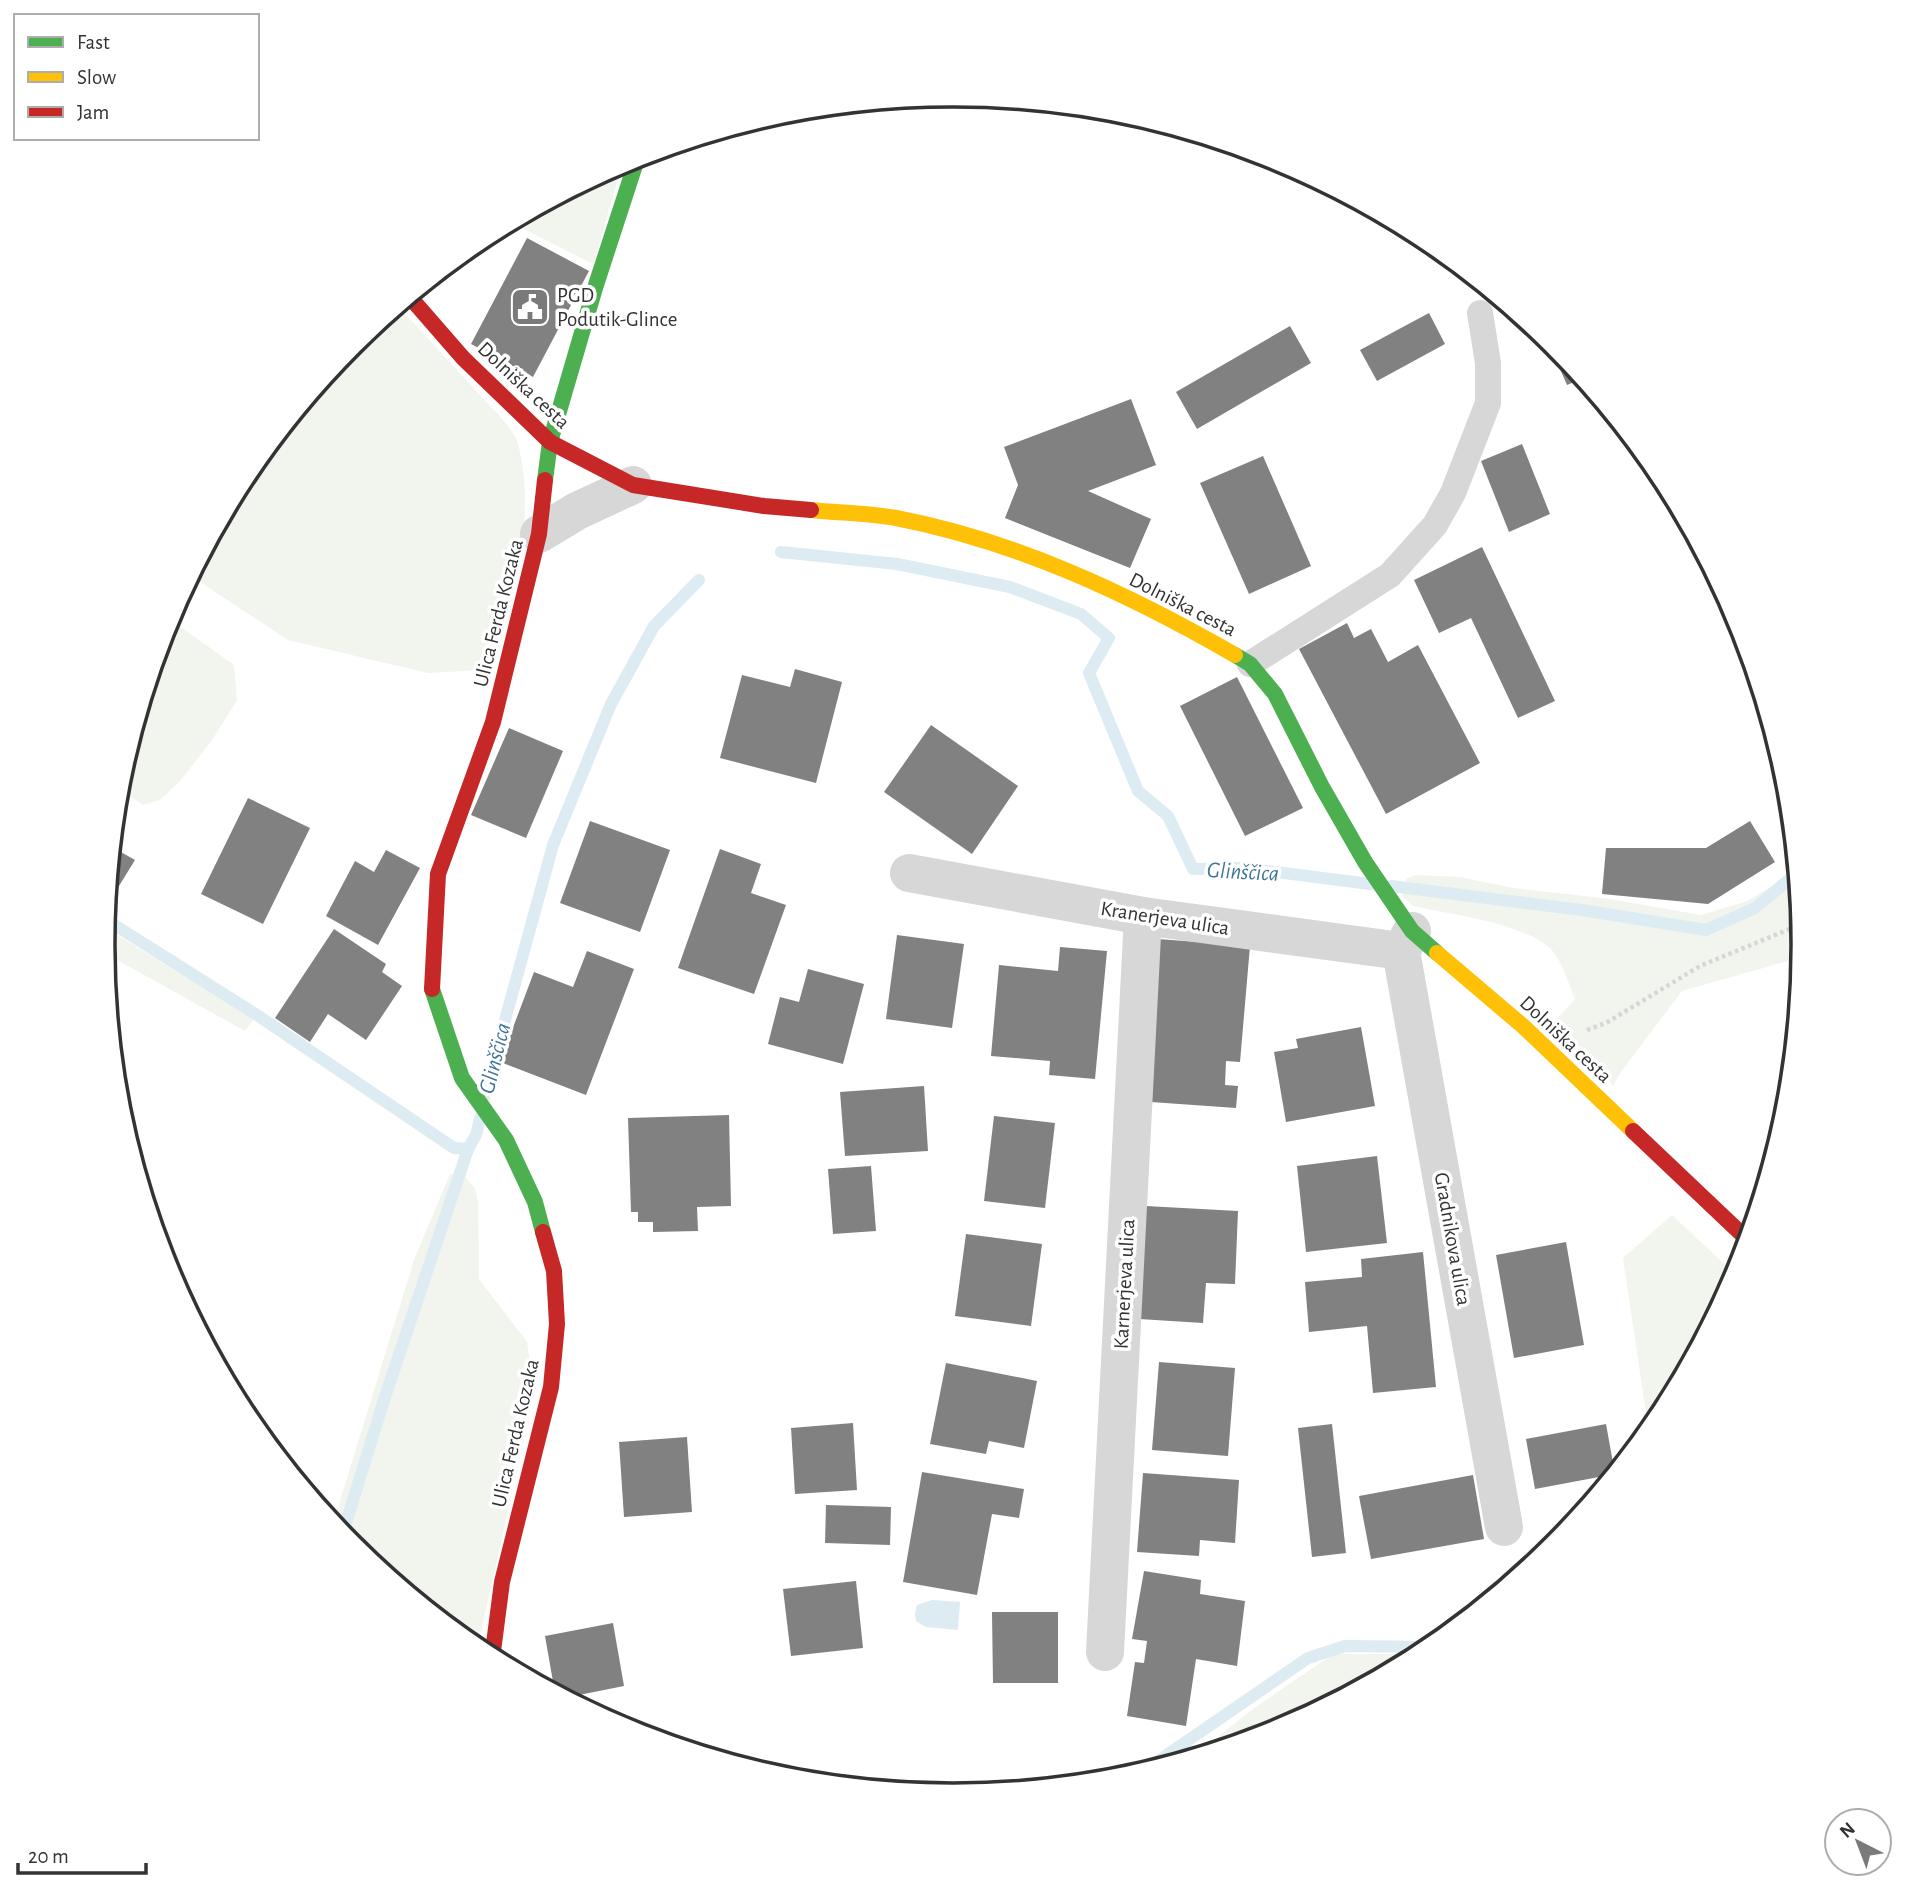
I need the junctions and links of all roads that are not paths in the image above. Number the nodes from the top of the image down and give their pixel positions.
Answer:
1 (633, 171) edge
2 (415, 302) edge
3 (1480, 313) dead end
4 (550, 442) junction
5 (633, 485) junction
6 (538, 534) junction
7 (1250, 664) junction
8 (909, 873) dead end
9 (1143, 916) junction
10 (1402, 929) junction
11 (1741, 1233) edge
12 (1504, 1527) dead end
13 (494, 1647) edge
14 (1105, 1652) dead end

1 - 4 street, Ulica Ferda Kozaka
2 - 4 street, Dolniška cesta
3 - 7 lane
4 - 5 street, Dolniška cesta
4 - 6 street, Ulica Ferda Kozaka
5 - 6 street
5 - 7 street, Dolniška cesta
6 - 13 street, Ulica Ferda Kozaka
7 - 10 street, Dolniška cesta
8 - 9 street, Kranerjeva ulica
9 - 10 street, Kranerjeva ulica
9 - 14 street, Karnerjeva ulica
10 - 11 street, Dolniška cesta
10 - 12 street, Gradnikova ulica

